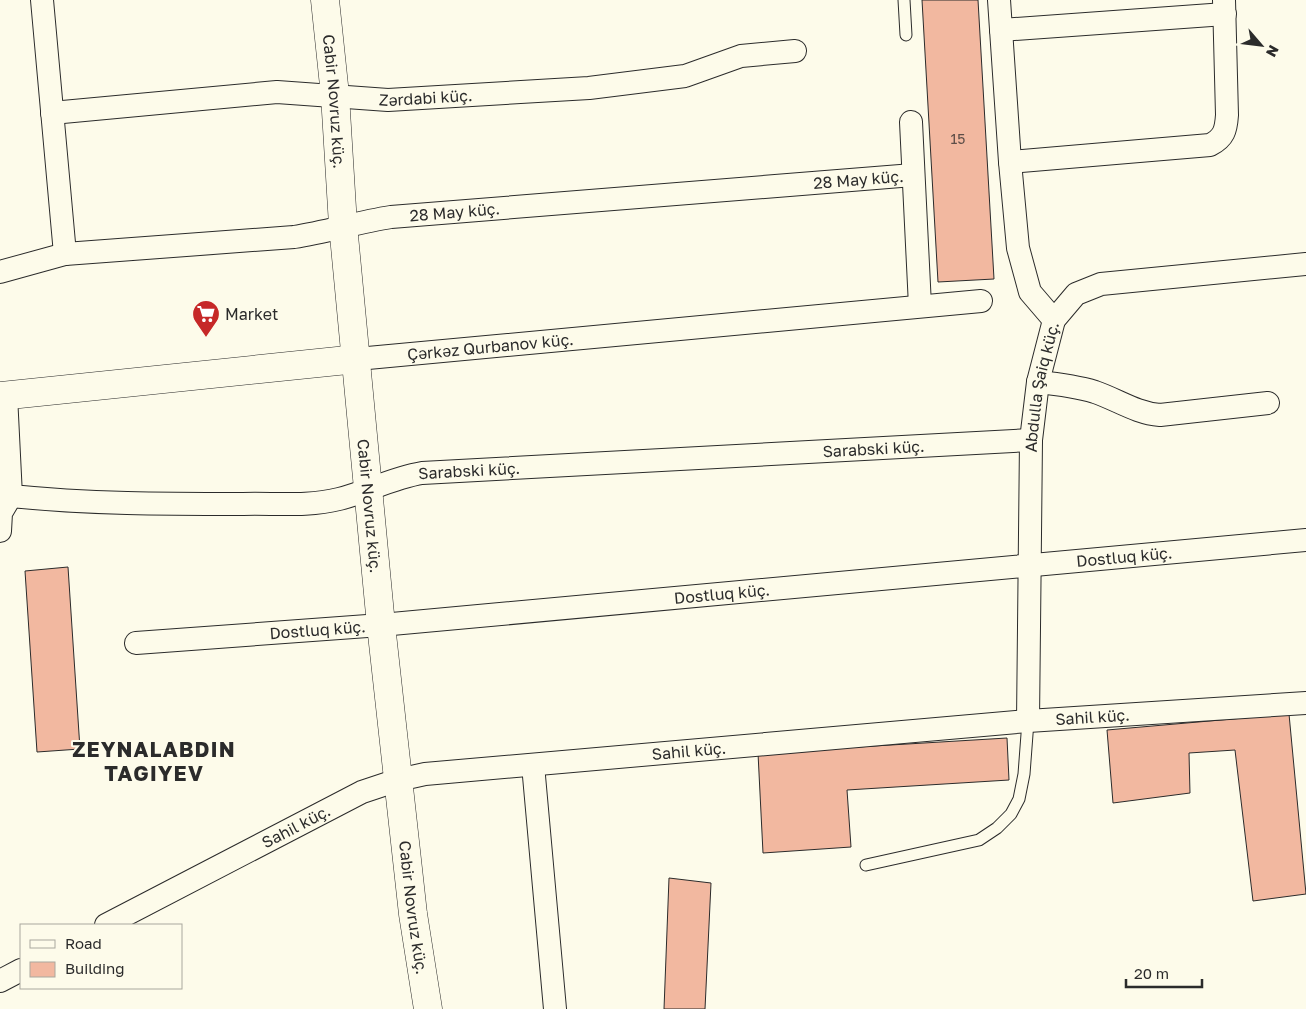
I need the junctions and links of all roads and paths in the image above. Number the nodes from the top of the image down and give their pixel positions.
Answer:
1 (42, 0) edge
2 (325, 0) edge
3 (904, 0) edge
4 (1000, 0) edge
5 (1224, 7) edge
6 (1001, 30) junction
7 (906, 35) dead end
8 (795, 51) dead end
9 (335, 95) junction
10 (52, 113) junction
11 (911, 122) dead end
12 (1010, 162) junction
13 (913, 175) junction
14 (343, 225) junction
15 (65, 254) junction
16 (1306, 264) edge
17 (0, 272) edge
18 (981, 301) dead end
19 (920, 306) junction
20 (1054, 320) junction
21 (357, 359) junction
22 (1038, 382) junction
23 (3, 396) edge
24 (1268, 403) dead end
25 (1031, 440) junction
26 (369, 488) junction
27 (11, 496) junction
28 (0, 531) edge
29 (1306, 540) edge
30 (1030, 564) junction
31 (381, 625) junction
32 (136, 642) dead end
33 (1306, 703) edge
34 (1028, 721) junction
35 (533, 765) junction
36 (398, 780) junction
37 (866, 865) dead end
38 (108, 924) edge
39 (20, 971) edge
40 (0, 981) edge
41 (428, 1009) edge
42 (555, 1009) edge

1 - 10 street
2 - 9 main road, Cabir Novruz küç.
3 - 7 lane
4 - 6 street
5 - 6 street
5 - 12 street
6 - 12 street
8 - 9 street, Zərdabi küç.
9 - 10 street, Zərdabi küç.
9 - 14 main road, Cabir Novruz küç.
10 - 15 street
11 - 13 street
12 - 20 street
13 - 14 street, 28 May küç.
13 - 19 street
14 - 15 street, 28 May küç.
14 - 21 main road, Cabir Novruz küç.
15 - 17 street, 28 May küç.
16 - 20 street, Abdulla Şaiq küç.
18 - 19 street, Çərkəz Qurbanov küç.
19 - 21 street, Çərkəz Qurbanov küç.
20 - 22 street, Abdulla Şaiq küç.
21 - 23 main road, Çərkəz Qurbanov küç.
21 - 26 main road, Cabir Novruz küç.
22 - 24 street
22 - 25 street, Abdulla Şaiq küç.
23 - 27 street
25 - 26 street, Sarabski küç.
25 - 30 street, Abdulla Şaiq küç.
26 - 27 street, Sarabski küç.
26 - 31 main road, Cabir Novruz küç.
27 - 28 street
29 - 30 street, Dostluq küç.
30 - 31 street, Dostluq küç.
30 - 34 street, Abdulla Şaiq küç.
31 - 32 street, Dostluq küç.
31 - 36 main road, Cabir Novruz küç.
33 - 34 street, Sahil küç.
34 - 35 street, Sahil küç.
34 - 37 lane
35 - 36 street, Sahil küç.
35 - 42 street
36 - 38 street, Sahil küç.
36 - 41 main road, Cabir Novruz küç.
39 - 40 street

